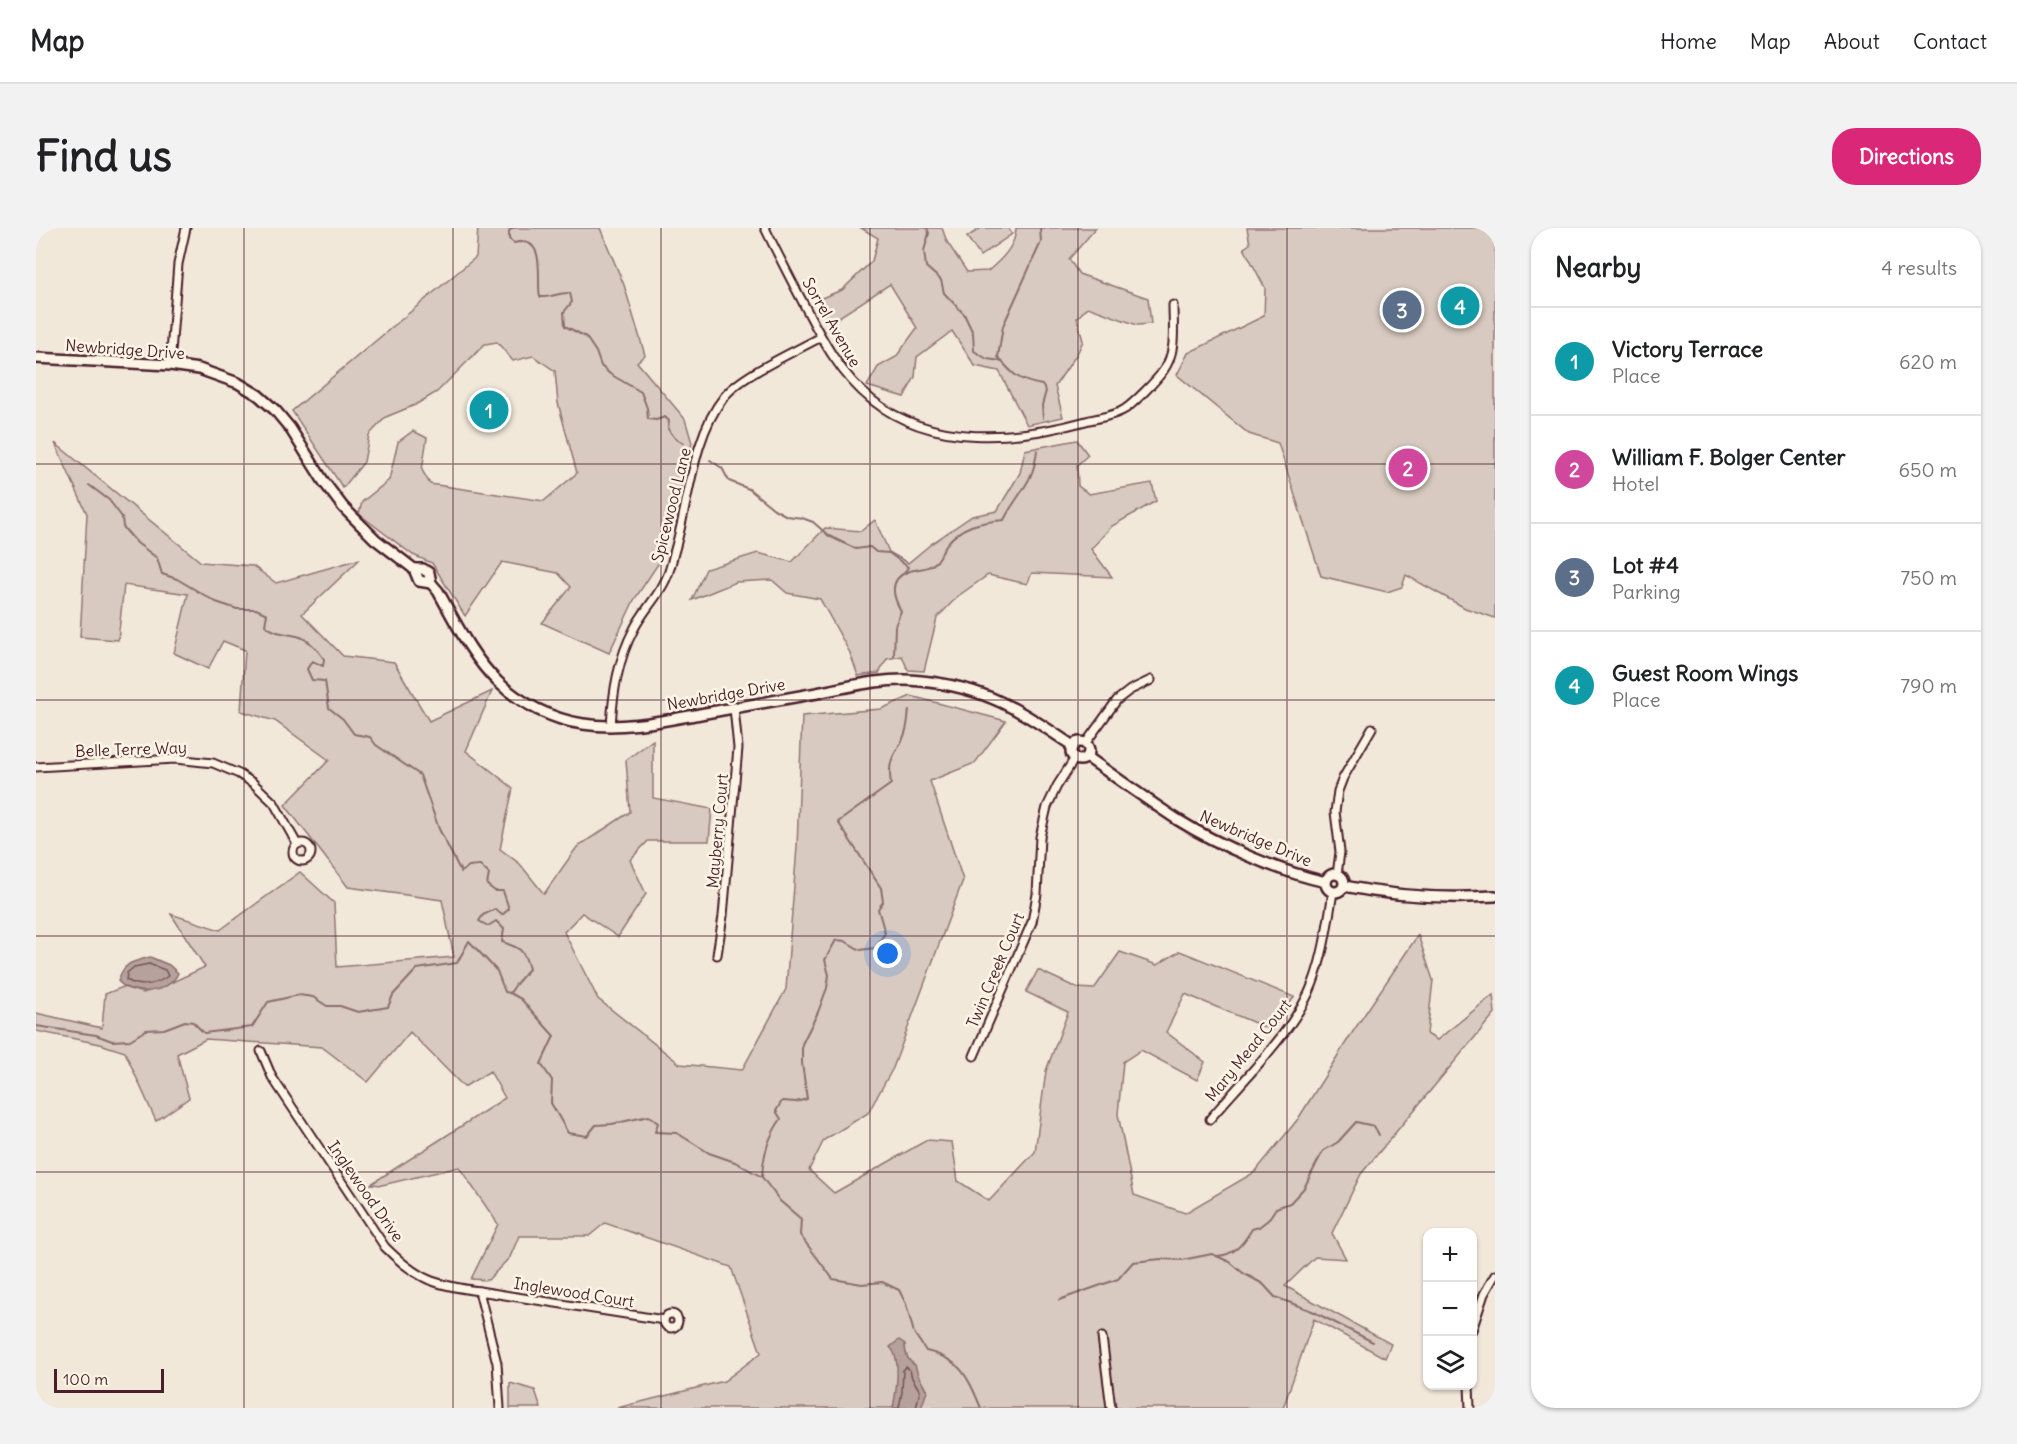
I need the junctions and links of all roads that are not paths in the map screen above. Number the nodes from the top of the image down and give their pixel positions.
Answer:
1 (186, 228) edge
2 (765, 228) edge
3 (1173, 305) dead end
4 (821, 337) junction
5 (36, 358) edge
6 (171, 365) junction
7 (1151, 680) dead end
8 (734, 708) junction
9 (611, 726) junction
10 (1372, 728) dead end
11 (1085, 744) junction
12 (1073, 747) junction
13 (1087, 757) junction
14 (1075, 758) junction
15 (36, 767) edge
16 (297, 844) dead end
17 (1337, 874) junction
18 (1326, 882) junction
19 (1344, 886) junction
20 (1333, 892) junction
21 (1495, 896) edge
22 (717, 955) dead end
23 (261, 1051) dead end
24 (974, 1056) dead end
25 (1210, 1119) dead end
26 (1495, 1275) edge
27 (479, 1291) junction
28 (1477, 1317) edge
29 (664, 1320) dead end
30 (1102, 1337) dead end
31 (1469, 1390) edge
32 (500, 1408) edge
33 (1111, 1408) edge
34 (1470, 1408) edge

1 - 6 street
2 - 4 street, Sorrel Avenue
3 - 4 street, Sorrel Avenue
4 - 9 street, Spicewood Lane
5 - 6 street, Newbridge Drive
6 - 9 street, Newbridge Drive
7 - 11 street
8 - 9 street, Newbridge Drive
8 - 12 street, Newbridge Drive
8 - 22 street, Mayberry Court
10 - 17 street
11 - 12 street
11 - 13 street
12 - 14 street
13 - 14 street
13 - 18 street, Newbridge Drive
14 - 24 street, Twin Creek Court
15 - 16 street, Belle Terre Way
17 - 18 street
17 - 19 street
18 - 20 street
19 - 20 street
19 - 21 street
20 - 25 street, Mary Mead Court
23 - 27 street, Inglewood Drive
26 - 28 street
27 - 29 street, Inglewood Court
27 - 32 street
30 - 33 street
31 - 34 street

